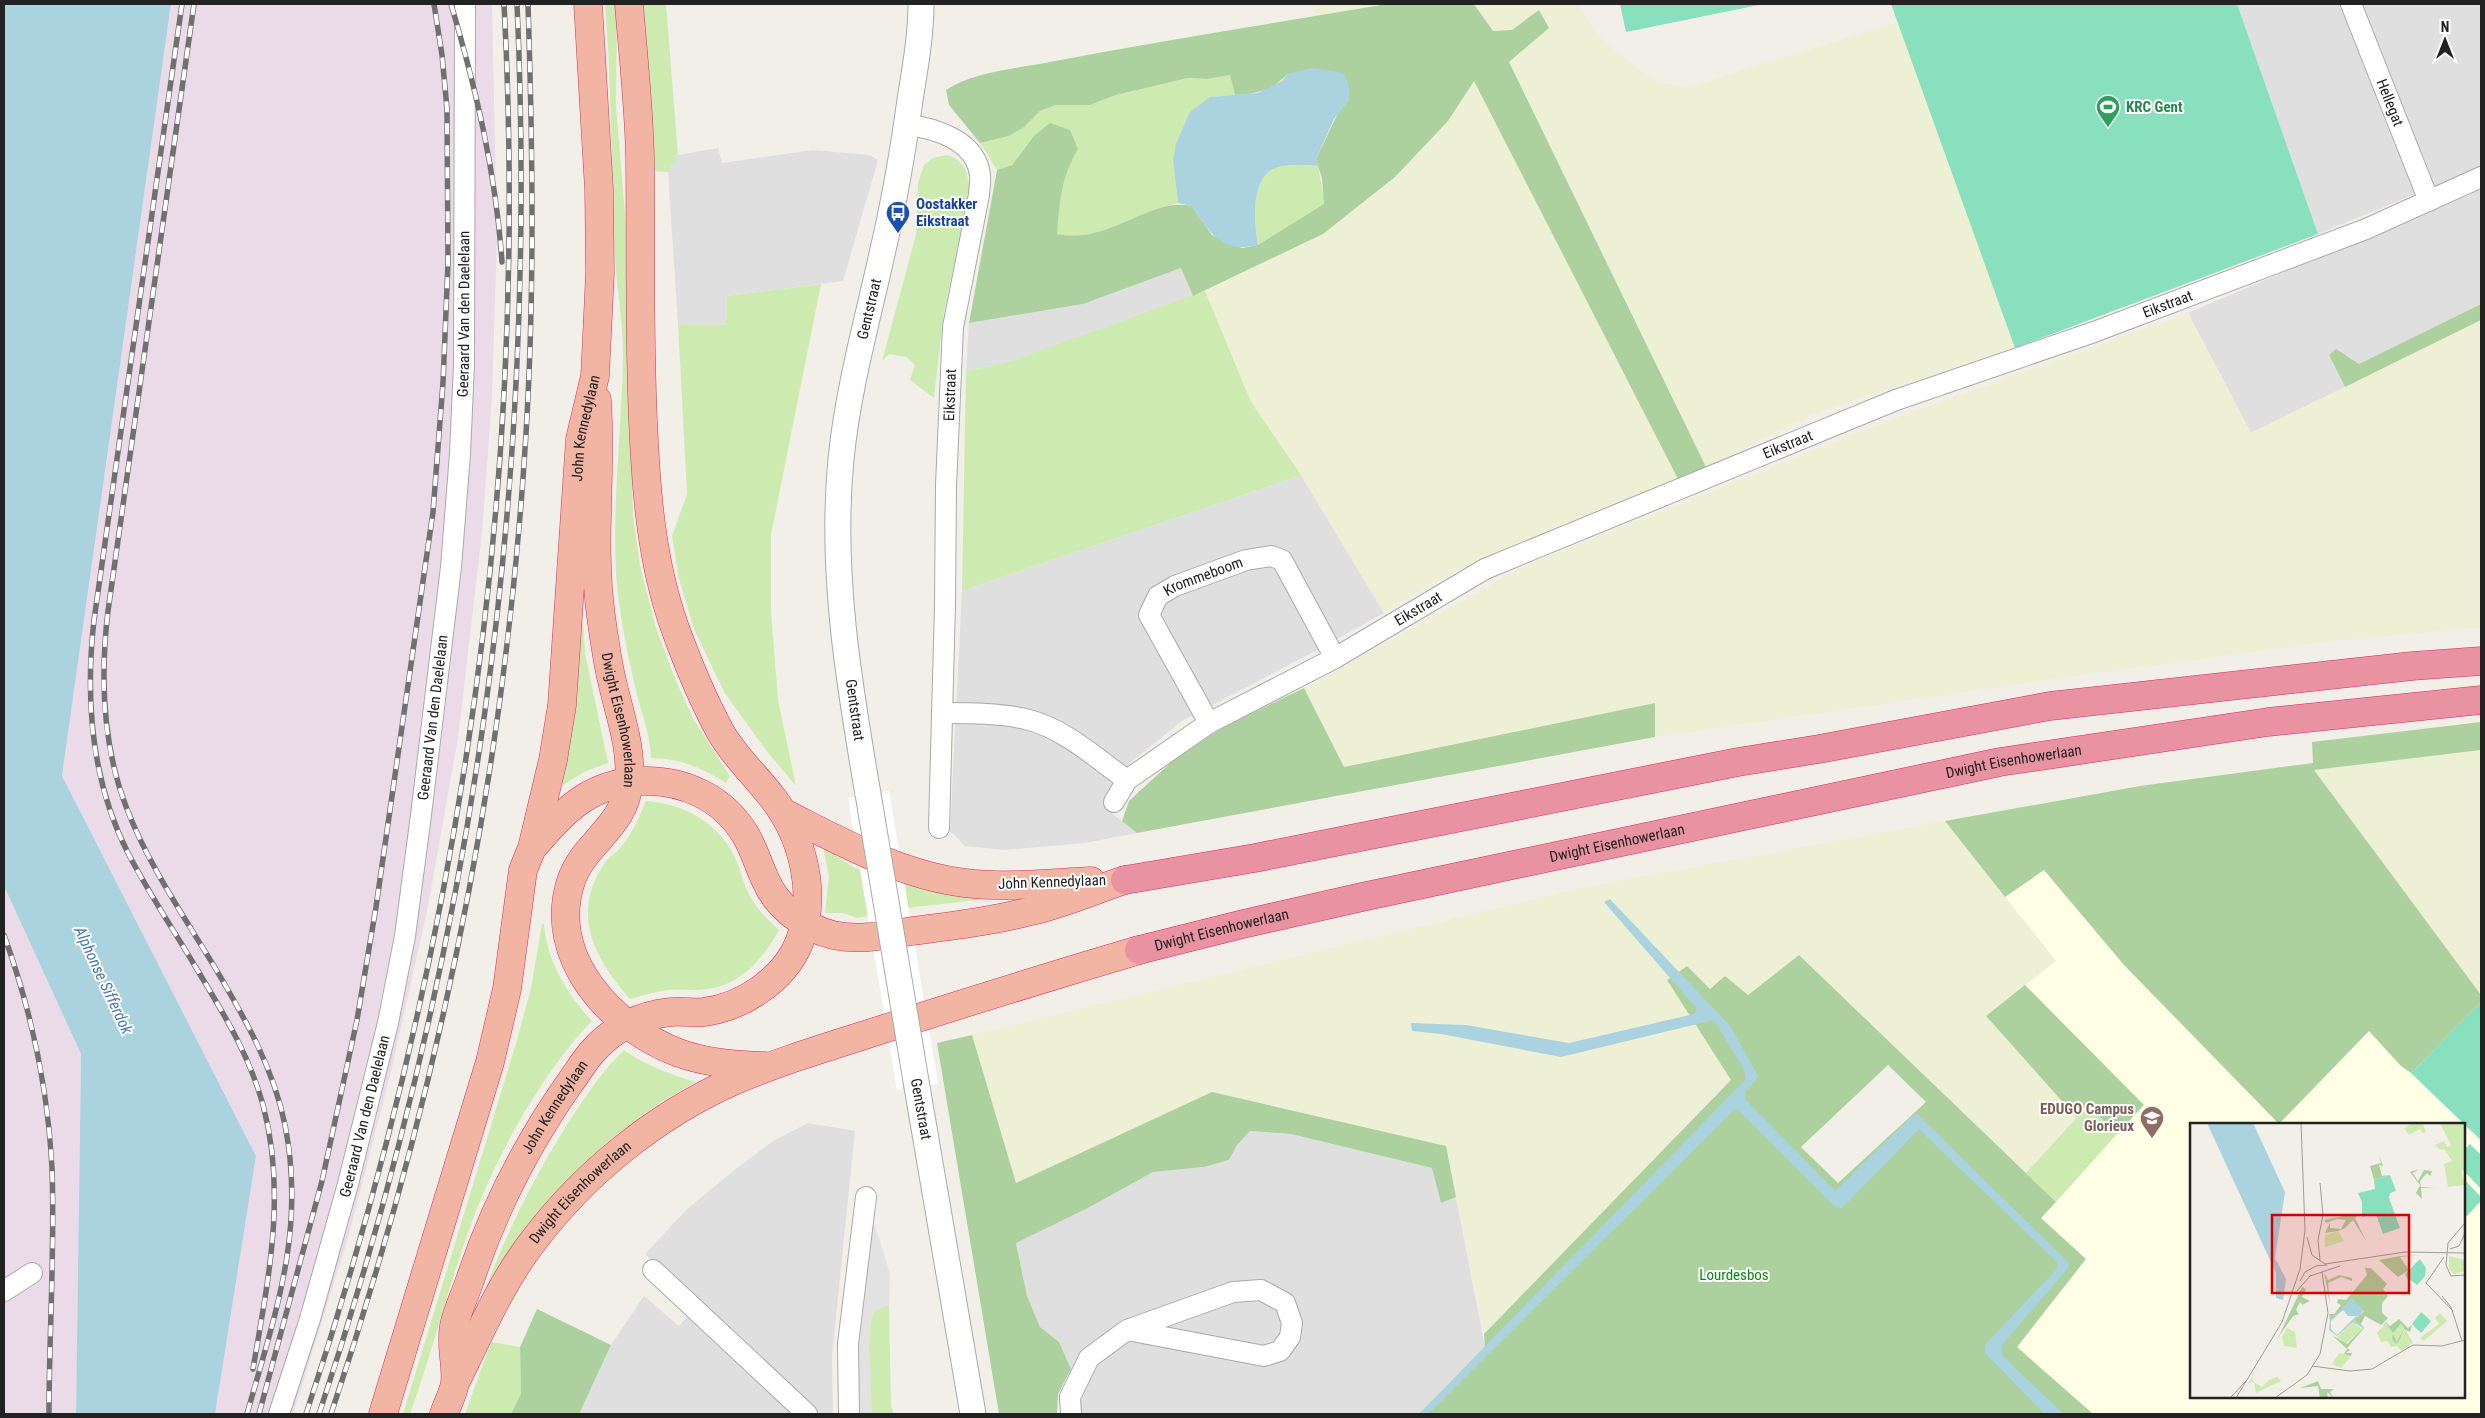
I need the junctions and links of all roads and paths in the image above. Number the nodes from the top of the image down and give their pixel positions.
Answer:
1 (465, 4) edge
2 (588, 4) edge
3 (629, 4) edge
4 (921, 4) edge
5 (2351, 4) edge
6 (907, 125) junction
7 (2481, 177) edge
8 (2429, 201) junction
9 (595, 376) junction
10 (1335, 658) junction
11 (2481, 661) edge
12 (2481, 700) edge
13 (942, 713) junction
14 (1209, 723) junction
15 (1127, 780) junction
16 (629, 781) junction
17 (1114, 802) dead end
18 (784, 813) junction
19 (939, 828) dead end
20 (532, 848) junction
21 (1125, 880) junction
22 (805, 923) junction
23 (626, 1025) junction
24 (771, 1066) junction
25 (866, 1197) dead end
26 (653, 1270) dead end
27 (32, 1273) dead end
28 (4, 1291) edge
29 (1127, 1330) junction
30 (454, 1384) junction
31 (279, 1414) edge
32 (382, 1414) edge
33 (444, 1414) edge
34 (808, 1414) edge
35 (849, 1414) edge
36 (973, 1414) edge
37 (1071, 1414) edge

1 - 31 street, Geeraard Van den Daelelaan
2 - 9 highway, John Kennedylaan
3 - 18 highway, John Kennedylaan
4 - 6 street, Gentstraat
5 - 8 street, Hellegat
6 - 13 street, Eikstraat
6 - 36 street, Gentstraat, bridge
7 - 8 street, Eikstraat
8 - 10 street, Eikstraat
9 - 16 highway, Dwight Eisenhowerlaan
9 - 20 highway, John Kennedylaan
10 - 14 street, Eikstraat
10 - 14 street, Krommeboom
11 - 21 highway
12 - 24 highway, Dwight Eisenhowerlaan
13 - 15 street
13 - 19 street, Eikstraat
14 - 15 street, Eikstraat
15 - 17 street, Eikstraat
16 - 20 highway, John Kennedylaan
16 - 22 highway, John Kennedylaan
16 - 23 highway, Dwight Eisenhowerlaan
18 - 21 highway, John Kennedylaan
18 - 22 highway, John Kennedylaan
20 - 32 highway, John Kennedylaan
21 - 22 highway, John Kennedylaan
22 - 23 highway, John Kennedylaan
23 - 24 highway, Dwight Eisenhowerlaan
23 - 30 highway, John Kennedylaan
24 - 30 highway, Dwight Eisenhowerlaan
25 - 35 street
26 - 34 street
27 - 28 street
29 - 29 street
29 - 37 street
30 - 33 highway, John Kennedylaan

